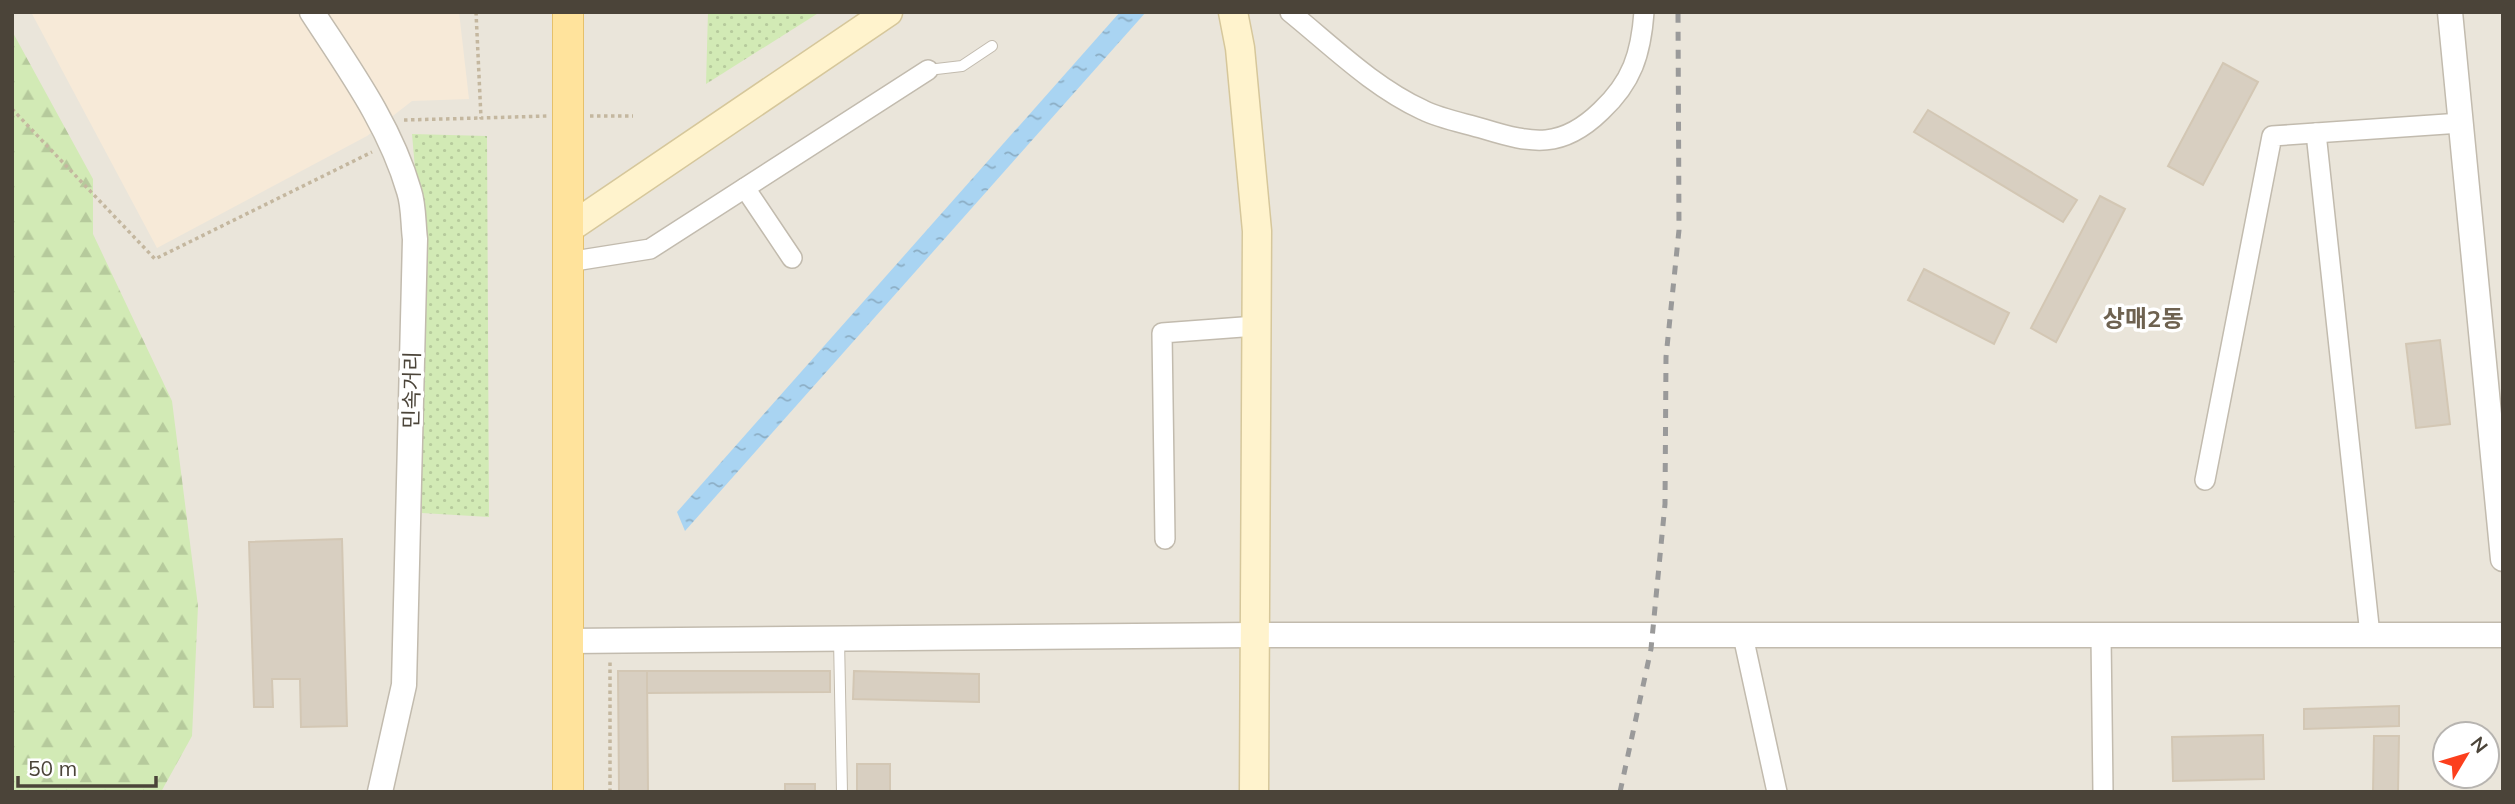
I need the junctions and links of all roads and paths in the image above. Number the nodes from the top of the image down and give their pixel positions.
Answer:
1 (312, 12) edge
2 (477, 12) edge
3 (568, 12) edge
4 (888, 12) edge
5 (1233, 12) edge
6 (1290, 12) edge
7 (1644, 12) edge
8 (2450, 12) edge
9 (992, 46) dead end
10 (928, 70) joint
11 (12, 108) edge
12 (568, 116) junction
13 (633, 116) dead end
14 (481, 118) junction
15 (2461, 123) junction
16 (2316, 133) junction
17 (390, 142) junction
18 (745, 188) junction
19 (568, 229) junction
20 (792, 258) dead end
21 (568, 262) junction
22 (1256, 326) junction
23 (2497, 442) edge
24 (2204, 480) dead end
25 (1165, 538) dead end
26 (2503, 559) edge
27 (1254, 635) junction
28 (2370, 635) junction
29 (2503, 635) edge
30 (1743, 636) junction
31 (2101, 636) junction
32 (839, 639) junction
33 (568, 640) junction
34 (610, 641) junction
35 (380, 792) edge
36 (568, 792) edge
37 (610, 792) edge
38 (842, 792) edge
39 (1254, 792) edge
40 (1777, 792) edge
41 (2103, 792) edge

1 - 17 street, 민속거리
2 - 14 path
3 - 12 main road
4 - 19 main road
5 - 22 main road
6 - 7 street
8 - 15 street
9 - 10 lane
10 - 18 street
11 - 17 path
12 - 13 path
12 - 14 path
12 - 19 main road
14 - 17 path
15 - 16 street
15 - 23 street
16 - 24 street
16 - 28 street
17 - 35 street, 민속거리
18 - 20 street
18 - 21 street
19 - 21 main road
21 - 33 main road
22 - 25 street
22 - 27 main road
23 - 26 street
27 - 30 street
27 - 32 street
27 - 39 main road
28 - 29 street
28 - 31 street
30 - 31 street
30 - 40 street
31 - 41 street
32 - 34 street
32 - 38 lane
33 - 34 street
33 - 36 main road
34 - 37 path

